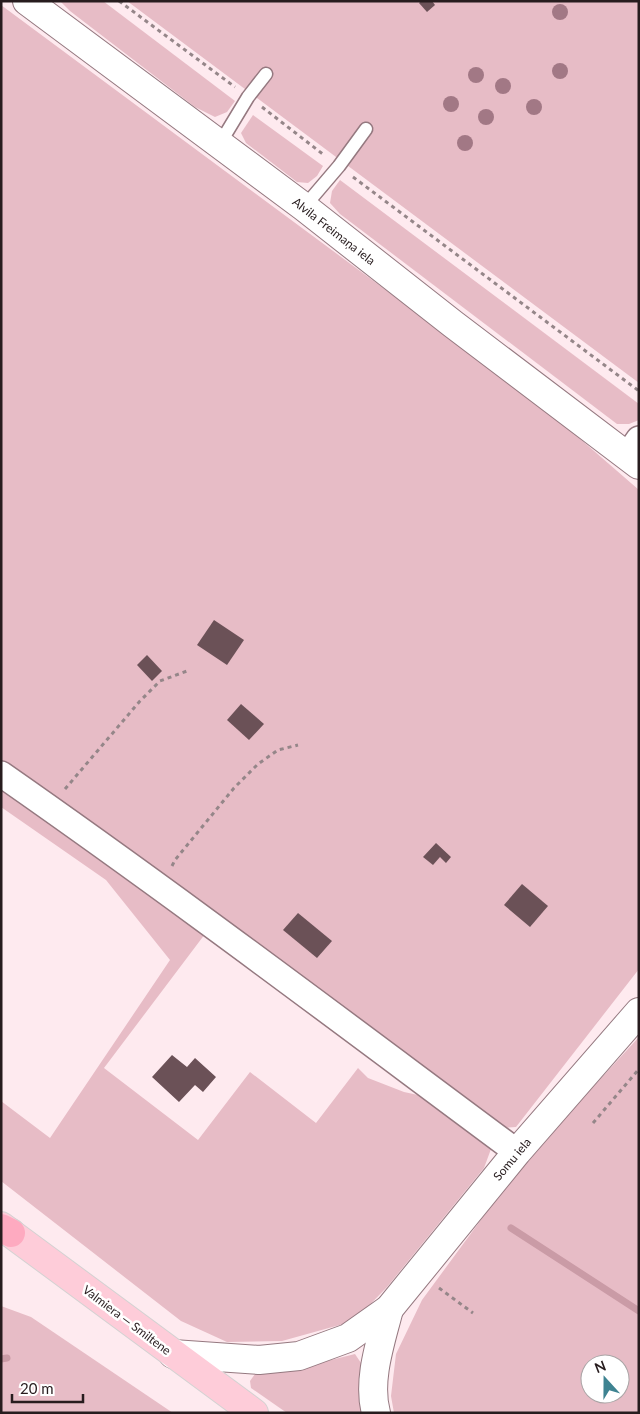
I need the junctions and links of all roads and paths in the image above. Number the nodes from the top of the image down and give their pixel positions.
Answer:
1 (27, 1) edge
2 (119, 1) edge
3 (266, 74) dead end
4 (248, 97) junction
5 (366, 129) dead end
6 (219, 144) junction
7 (339, 166) junction
8 (304, 207) junction
9 (639, 391) edge
10 (635, 453) edge
11 (187, 671) dead end
12 (298, 745) dead end
13 (1, 774) edge
14 (63, 817) junction
15 (162, 890) junction
16 (639, 1012) edge
17 (639, 1069) edge
18 (593, 1123) dead end
19 (517, 1152) junction
20 (4, 1229) edge
21 (418, 1273) junction
22 (389, 1309) junction
23 (473, 1312) dead end
24 (173, 1354) junction
25 (254, 1413) edge
26 (376, 1413) edge

1 - 6 street, Alvila Freimaņa iela
2 - 4 path
3 - 4 lane
4 - 6 lane
4 - 7 path
5 - 7 lane
6 - 8 street, Alvila Freimaņa iela
7 - 8 lane
7 - 9 path
8 - 10 street, Alvila Freimaņa iela
11 - 14 path
12 - 15 path
13 - 14 street
14 - 15 street
15 - 19 street
16 - 19 street, Somu iela
17 - 18 path
19 - 21 street, Somu iela
20 - 24 main road, Valmiera — Smiltene
21 - 22 street, Somu iela
21 - 23 path
22 - 24 street
22 - 26 street
24 - 25 main road, Valmiera — Smiltene

